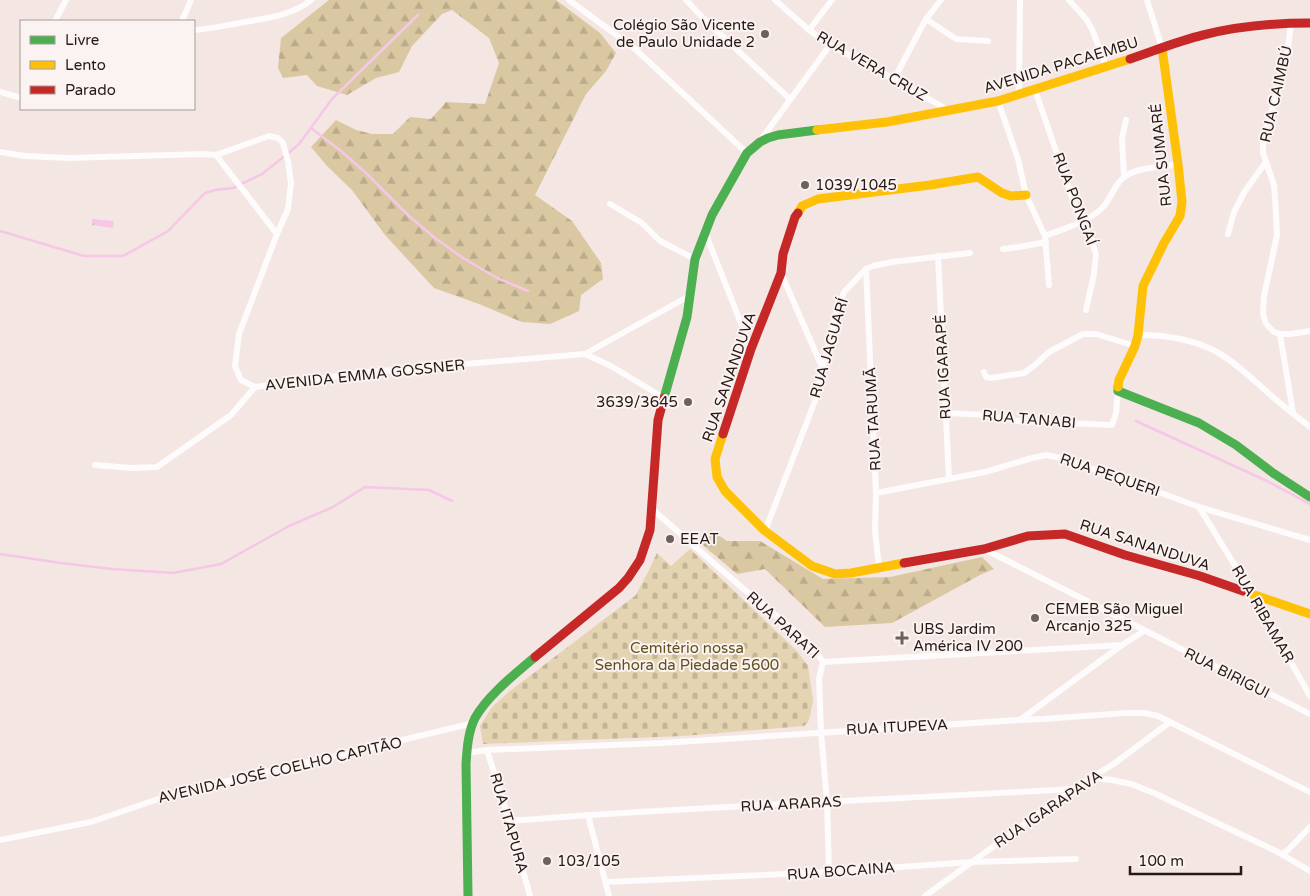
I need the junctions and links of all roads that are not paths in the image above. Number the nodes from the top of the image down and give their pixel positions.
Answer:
1 (66, 0) edge
2 (191, 0) edge
3 (311, 0) edge
4 (569, 0) edge
5 (686, 0) edge
6 (832, 0) edge
7 (1020, 0) edge
8 (1069, 0) edge
9 (1147, 0) edge
10 (777, 1) edge
11 (939, 1) edge
12 (926, 19) junction
13 (56, 20) edge
14 (182, 20) edge
15 (1291, 23) junction
16 (1310, 23) edge
17 (195, 30) edge
18 (810, 30) junction
19 (988, 41) dead end
20 (830, 45) junction
21 (1162, 48) junction
22 (1106, 66) junction
23 (894, 79) junction
24 (1035, 90) junction
25 (0, 92) edge
26 (1019, 94) junction
27 (20, 98) edge
28 (790, 100) junction
29 (998, 101) junction
30 (948, 110) junction
31 (1126, 120) dead end
32 (760, 142) junction
33 (0, 152) edge
34 (747, 153) junction
35 (216, 155) junction
36 (1266, 162) junction
37 (1178, 164) junction
38 (1124, 177) junction
39 (1026, 195) junction
40 (610, 204) dead end
41 (1082, 222) junction
42 (705, 232) junction
43 (277, 234) junction
44 (1228, 234) dead end
45 (1045, 239) junction
46 (1003, 249) dead end
47 (970, 254) dead end
48 (938, 256) junction
49 (694, 259) junction
50 (866, 269) junction
51 (782, 273) junction
52 (1049, 285) dead end
53 (689, 296) junction
54 (1086, 310) dead end
55 (1310, 331) edge
56 (1280, 334) junction
57 (1138, 335) junction
58 (1135, 346) junction
59 (751, 349) junction
60 (585, 354) junction
61 (822, 367) junction
62 (984, 372) dead end
63 (255, 387) junction
64 (1118, 391) junction
65 (664, 398) junction
66 (946, 413) junction
67 (1293, 413) junction
68 (1112, 425) joint
69 (1310, 427) edge
70 (95, 465) dead end
71 (948, 479) junction
72 (876, 493) junction
73 (1310, 497) edge
74 (1199, 506) junction
75 (652, 509) junction
76 (765, 531) junction
77 (1310, 540) edge
78 (984, 549) junction
79 (879, 568) junction
80 (1253, 595) junction
81 (1310, 614) edge
82 (1144, 631) junction
83 (1122, 645) junction
84 (823, 662) junction
85 (1310, 696) edge
86 (1310, 714) edge
87 (1020, 720) junction
88 (1170, 722) junction
89 (474, 723) junction
90 (821, 732) junction
91 (487, 750) junction
92 (466, 753) junction
93 (1092, 778) junction
94 (1074, 789) junction
95 (1310, 792) edge
96 (827, 802) junction
97 (588, 815) junction
98 (509, 821) junction
99 (1310, 827) edge
100 (0, 840) edge
101 (1281, 854) junction
102 (1076, 859) dead end
103 (971, 862) junction
104 (1310, 871) edge
105 (829, 872) junction
106 (606, 882) junction
107 (468, 896) edge
108 (530, 896) edge
109 (609, 896) edge
110 (925, 896) edge

1 - 13 street
2 - 14 street
3 - 17 street
4 - 34 street
5 - 28 street
6 - 18 street
7 - 26 street
8 - 22 street
9 - 21 street
10 - 18 street, RUA VERA CRUZ
11 - 12 street
12 - 19 street
12 - 23 street
15 - 16 street, AVENIDA PACAEMBU
15 - 21 street, AVENIDA PACAEMBU
15 - 36 street, RUA CAIMBÚ
18 - 20 street, RUA VERA CRUZ
20 - 23 street, RUA VERA CRUZ
20 - 28 street
21 - 22 street, AVENIDA PACAEMBU
21 - 37 street, RUA SUMARÉ
22 - 24 street, AVENIDA PACAEMBU
23 - 30 street, RUA VERA CRUZ
24 - 26 street, AVENIDA PACAEMBU
24 - 41 street, RUA PONGAÍ
25 - 27 street
26 - 29 street, AVENIDA PACAEMBU
28 - 32 street
29 - 30 street, AVENIDA PACAEMBU
29 - 39 street
30 - 32 street, AVENIDA PACAEMBU
31 - 38 street
32 - 34 street
33 - 35 street, AVENIDA EMMA GOSSNER
34 - 42 street
35 - 43 street
35 - 43 street, AVENIDA EMMA GOSSNER
36 - 44 street
36 - 56 street, RUA CAIMBÚ
37 - 38 street
37 - 57 street, RUA SUMARÉ
38 - 41 street
39 - 45 street
39 - 51 street, RUA SANANDUVA
40 - 49 street
41 - 45 street
41 - 54 street, RUA PONGAÍ
42 - 49 street
42 - 59 street
43 - 63 street, AVENIDA EMMA GOSSNER
45 - 46 street
45 - 52 street
47 - 48 street
48 - 50 street
48 - 66 street, RUA IGARAPÉ
49 - 53 street
50 - 61 street, RUA JAGUARÍ
50 - 72 street, RUA TARUMÃ
51 - 59 street, RUA SANANDUVA
51 - 61 street
53 - 60 street, AVENIDA EMMA GOSSNER
53 - 65 street
55 - 56 street
56 - 67 street
57 - 58 street, RUA SUMARÉ
57 - 67 street
58 - 62 street
58 - 64 street, RUA SUMARÉ
59 - 76 street, RUA SANANDUVA
60 - 63 street, AVENIDA EMMA GOSSNER
60 - 65 street, AVENIDA EMMA GOSSNER
61 - 76 street, RUA JAGUARÍ
63 - 70 street
64 - 68 street, RUA SUMARÉ
64 - 73 street
65 - 75 street
66 - 68 street, RUA TANABI
66 - 71 street, RUA IGARAPÉ
67 - 69 street
71 - 72 street, RUA PEQUERI
71 - 74 street, RUA PEQUERI
72 - 79 street, RUA TARUMÃ
74 - 77 street, RUA PEQUERI
74 - 80 street, RUA RIBAMAR
75 - 84 street, RUA PARATI
75 - 89 street
76 - 79 street, RUA SANANDUVA
78 - 79 street, RUA SANANDUVA
78 - 80 street, RUA SANANDUVA
78 - 82 street, RUA BIRIGUI
80 - 81 street, RUA SANANDUVA
80 - 85 street, RUA RIBAMAR
82 - 83 street
82 - 86 street, RUA BIRIGUI
83 - 84 street
83 - 87 street
84 - 90 street, RUA PARATI
87 - 88 street, RUA ITUPEVA
87 - 90 street, RUA ITUPEVA
88 - 93 street, RUA IGARAPAVA
88 - 95 street, RUA ITUPEVA
89 - 92 street
89 - 100 street, AVENIDA JOSÉ COELHO CAPITÃO
90 - 91 street, RUA ITUPEVA
90 - 96 street, RUA PARATI
91 - 92 street, RUA ITUPEVA
91 - 98 street, RUA ITAPURA
92 - 107 street
93 - 94 street, RUA IGARAPAVA
93 - 101 street
94 - 96 street, RUA ARARAS
94 - 103 street, RUA IGARAPAVA
96 - 97 street, RUA ARARAS
96 - 105 street, RUA PARATI
97 - 98 street, RUA ARARAS
97 - 106 street
98 - 108 street, RUA ITAPURA
99 - 101 street
101 - 104 street
102 - 103 street, RUA BOCAINA
103 - 105 street, RUA BOCAINA
103 - 110 street, RUA IGARAPAVA
105 - 106 street, RUA BOCAINA
106 - 109 street

